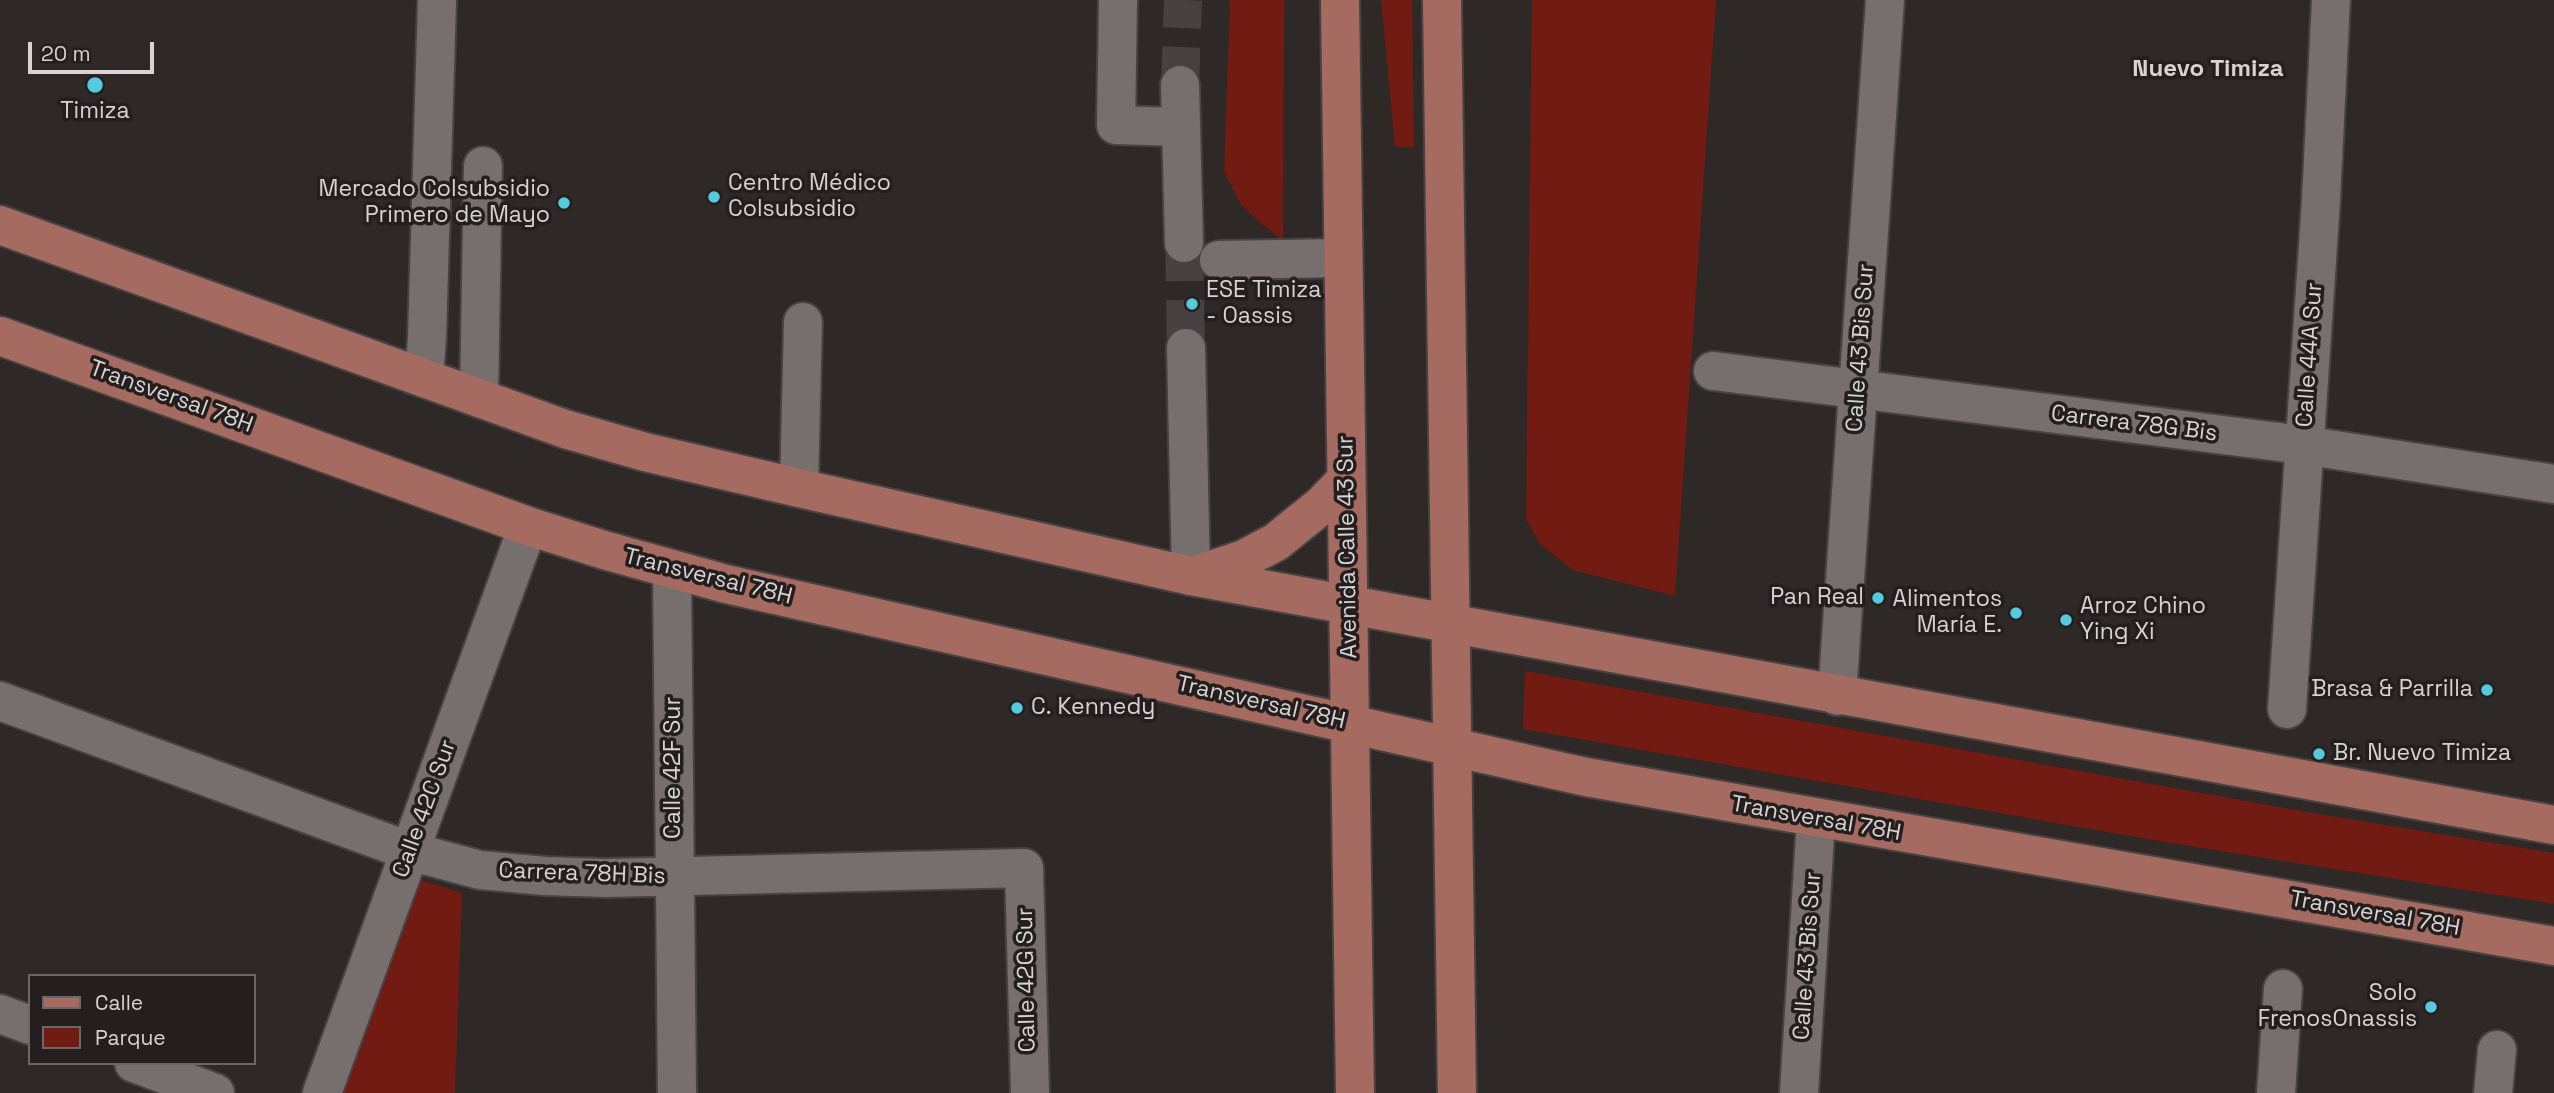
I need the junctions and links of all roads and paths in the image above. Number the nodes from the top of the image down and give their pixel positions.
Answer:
1 (437, 0) edge
2 (1118, 0) edge
3 (1340, 0) edge
4 (1442, 0) edge
5 (1885, 0) edge
6 (2331, 0) edge
7 (1180, 85) tunnel mouth
8 (1181, 127) junction
9 (483, 166) dead end
10 (0, 225) edge
11 (1184, 243) tunnel mouth
12 (1343, 258) junction
13 (1219, 260) dead end
14 (803, 322) dead end
15 (0, 336) edge
16 (1186, 348) tunnel mouth
17 (1713, 371) dead end
18 (424, 378) junction
19 (1858, 390) junction
20 (479, 398) junction
21 (2303, 445) junction
22 (1346, 480) junction
23 (2554, 484) edge
24 (799, 488) junction
25 (528, 526) junction
26 (673, 570) junction
27 (1191, 576) junction
28 (1350, 605) junction
29 (1452, 625) junction
30 (1837, 696) junction
31 (0, 701) edge
32 (2287, 709) dead end
33 (1351, 724) junction
34 (1452, 747) junction
35 (1816, 819) junction
36 (2554, 825) edge
37 (410, 851) junction
38 (1024, 867) joint
39 (675, 877) junction
40 (2554, 946) edge
41 (2283, 989) dead end
42 (0, 1014) edge
43 (28, 1024) edge
44 (2497, 1050) dead end
45 (139, 1065) edge
46 (215, 1093) edge
47 (322, 1093) edge
48 (677, 1093) edge
49 (1030, 1093) edge
50 (1355, 1093) edge
51 (1457, 1093) edge
52 (1799, 1093) edge
53 (2276, 1093) edge
54 (2493, 1093) edge

1 - 18 street
2 - 8 street
3 - 12 main road, Avenida Calle 43 Sur
4 - 29 main road
5 - 19 street, Calle 43 Bis Sur
6 - 21 street, Calle 44A Sur
7 - 8 street
8 - 11 street
9 - 20 street
10 - 18 main road
12 - 13 street
12 - 22 main road, Avenida Calle 43 Sur
14 - 24 street
15 - 25 main road, Transversal 78H
16 - 27 street
17 - 19 street, Carrera 78G Bis
18 - 20 main road
19 - 21 street, Carrera 78G Bis
19 - 30 street, Calle 43 Bis Sur
20 - 24 main road
21 - 23 street, Carrera 78G Bis
21 - 32 street, Calle 44A Sur
22 - 27 main road
22 - 28 main road, Avenida Calle 43 Sur
24 - 27 main road
25 - 26 main road, Transversal 78H
25 - 37 street, Calle 42C Sur
26 - 33 main road, Transversal 78H
26 - 39 street, Calle 42F Sur
27 - 28 main road
28 - 29 main road
28 - 33 main road, Avenida Calle 43 Sur
29 - 30 main road
29 - 34 main road
30 - 36 main road
31 - 37 street, Carrera 78H Bis
33 - 34 main road, Transversal 78H
33 - 50 main road, Avenida Calle 43 Sur
34 - 35 main road, Transversal 78H
34 - 51 main road
35 - 40 main road, Transversal 78H
35 - 52 street, Calle 43 Bis Sur
37 - 39 street, Carrera 78H Bis
37 - 47 street, Calle 42C Sur
38 - 39 street, Carrera 78H Bis
38 - 49 street, Calle 42G Sur
39 - 48 street, Calle 42F Sur
41 - 53 street
42 - 43 street
44 - 54 street
45 - 46 street

